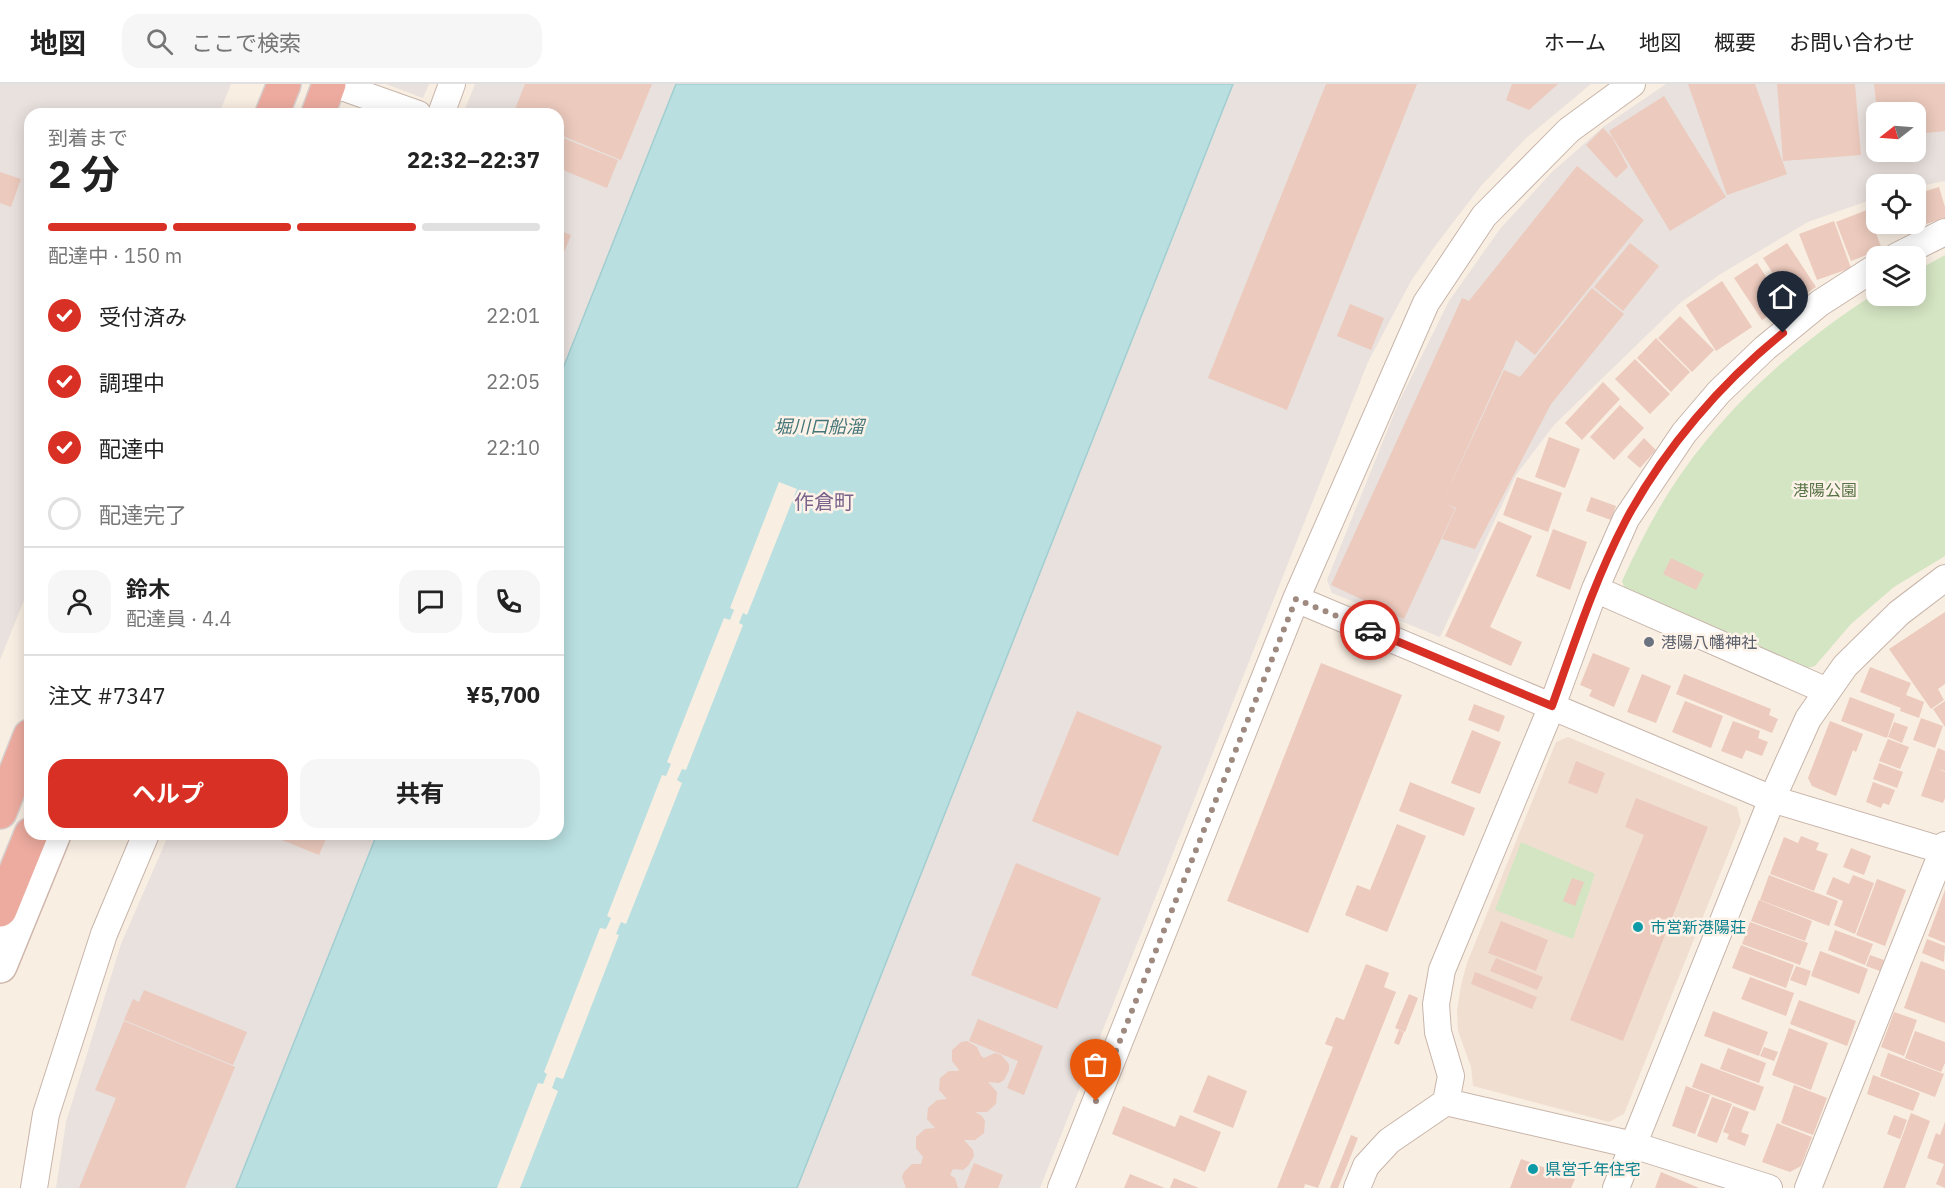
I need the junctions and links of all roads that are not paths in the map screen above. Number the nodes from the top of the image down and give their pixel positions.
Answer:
1 (284, 84) edge
2 (452, 84) edge
3 (1632, 84) edge
4 (337, 92) edge
5 (274, 108) edge
6 (323, 108) edge
7 (396, 108) edge
8 (443, 108) edge
9 (1945, 232) edge
10 (1917, 246) edge
11 (1866, 273) edge
12 (1945, 578) edge
13 (1595, 589) junction
14 (1296, 599) junction
15 (1827, 691) junction
16 (1552, 706) junction
17 (24, 751) edge
18 (1772, 799) junction
19 (0, 812) edge
20 (29, 840) edge
21 (52, 840) edge
22 (143, 840) edge
23 (1944, 849) edge
24 (0, 910) edge
25 (0, 966) edge
26 (1446, 1102) junction
27 (1633, 1145) junction
28 (34, 1188) edge
29 (1061, 1188) edge
30 (1357, 1188) edge
31 (1616, 1188) edge
32 (1768, 1188) edge
33 (1808, 1188) edge

1 - 5 highway
2 - 8 street
3 - 14 street
4 - 6 highway
4 - 7 street
9 - 10 street
11 - 13 street
12 - 15 street
13 - 15 street
13 - 16 street
14 - 16 street
14 - 29 street
15 - 18 street
16 - 18 street
16 - 26 street
17 - 19 highway
18 - 23 street
18 - 27 street
20 - 24 highway
21 - 25 street
22 - 28 street
23 - 33 street
26 - 27 street
26 - 30 street
27 - 31 street
27 - 32 street

